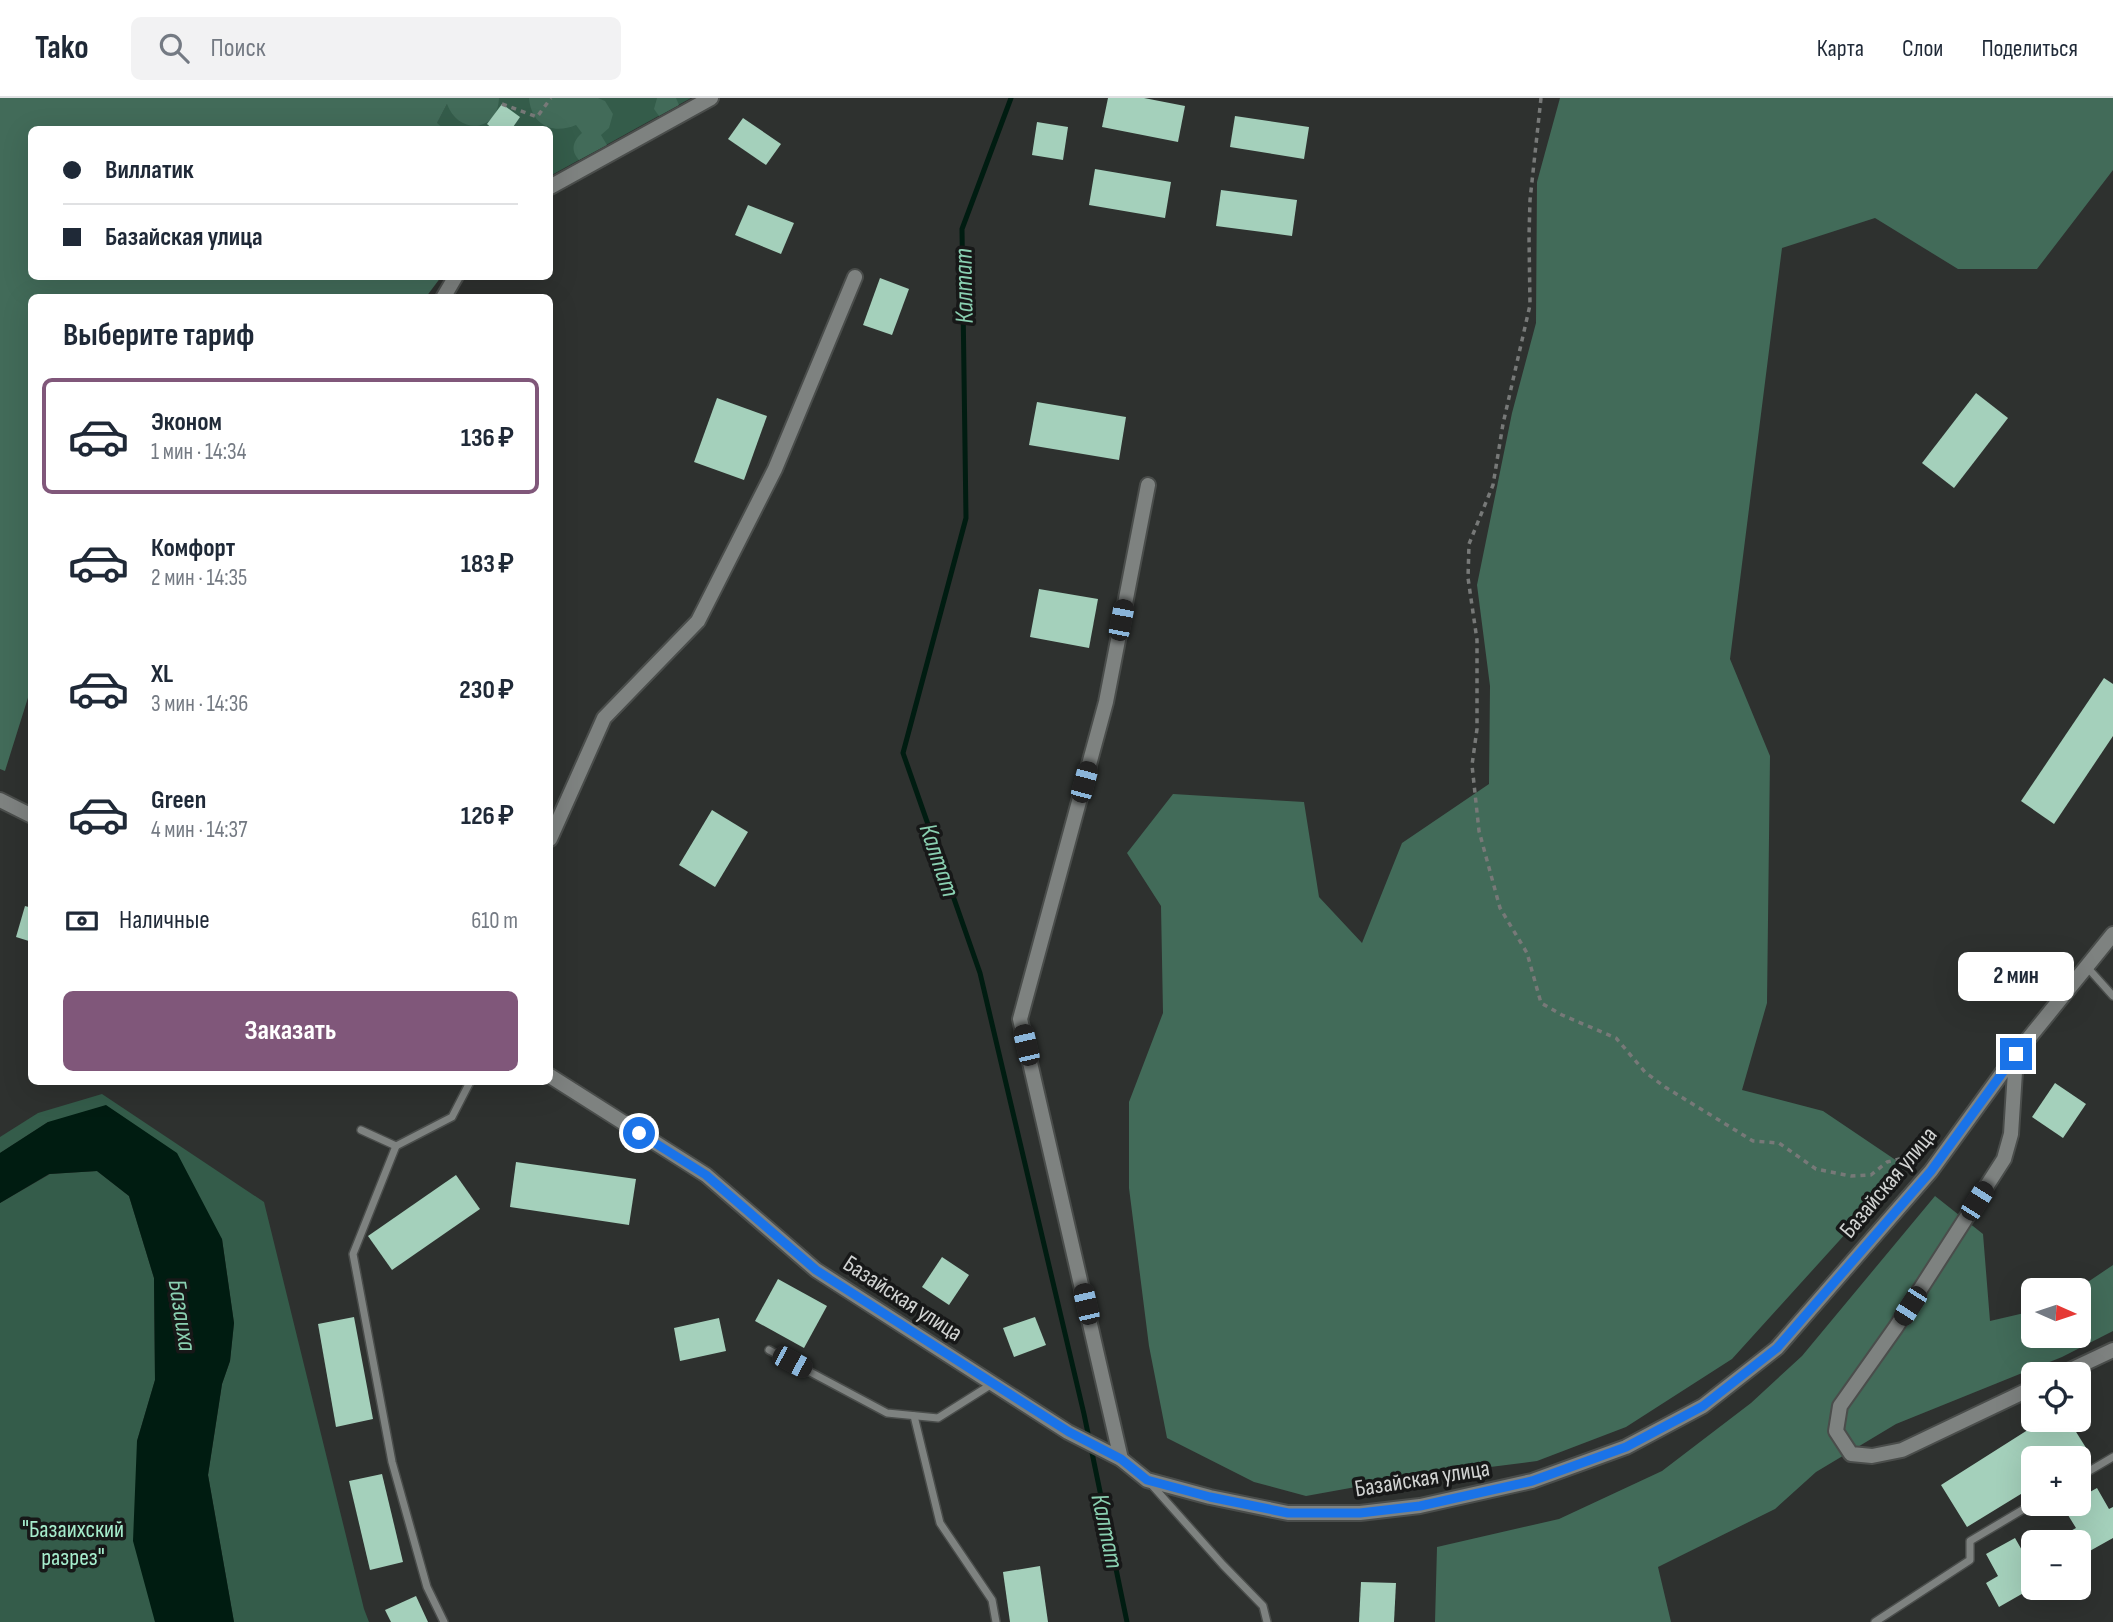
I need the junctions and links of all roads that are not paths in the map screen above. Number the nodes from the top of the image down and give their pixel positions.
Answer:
1 (711, 98) edge
2 (553, 185) edge
3 (855, 277) dead end
4 (1148, 485) dead end
5 (0, 800) edge
6 (28, 814) edge
7 (553, 832) edge
8 (2113, 934) edge
9 (2086, 967) junction
10 (2113, 996) edge
11 (2016, 1054) junction
12 (553, 1078) edge
13 (468, 1085) edge
14 (360, 1130) dead end
15 (396, 1146) junction
16 (769, 1350) dead end
17 (2113, 1350) edge
18 (2088, 1362) edge
19 (993, 1383) junction
20 (2021, 1393) edge
21 (914, 1416) junction
22 (1116, 1457) junction
23 (2113, 1457) edge
24 (2091, 1470) edge
25 (1147, 1480) junction
26 (2021, 1511) edge
27 (444, 1622) edge
28 (996, 1622) edge
29 (1268, 1622) edge
30 (1875, 1622) edge

1 - 2 street
3 - 7 street
4 - 22 street
5 - 6 street
8 - 9 street, Базайская улица
9 - 10 lane
9 - 11 street, Базайская улица
11 - 20 street
11 - 25 street, Базайская улица
12 - 19 street, Базайская улица
13 - 15 lane
14 - 15 lane
15 - 27 lane
16 - 21 lane
17 - 18 street
19 - 21 lane
19 - 22 street, Базайская улица
21 - 28 lane
22 - 25 street, Базайская улица
23 - 24 lane
25 - 29 lane
26 - 30 lane

